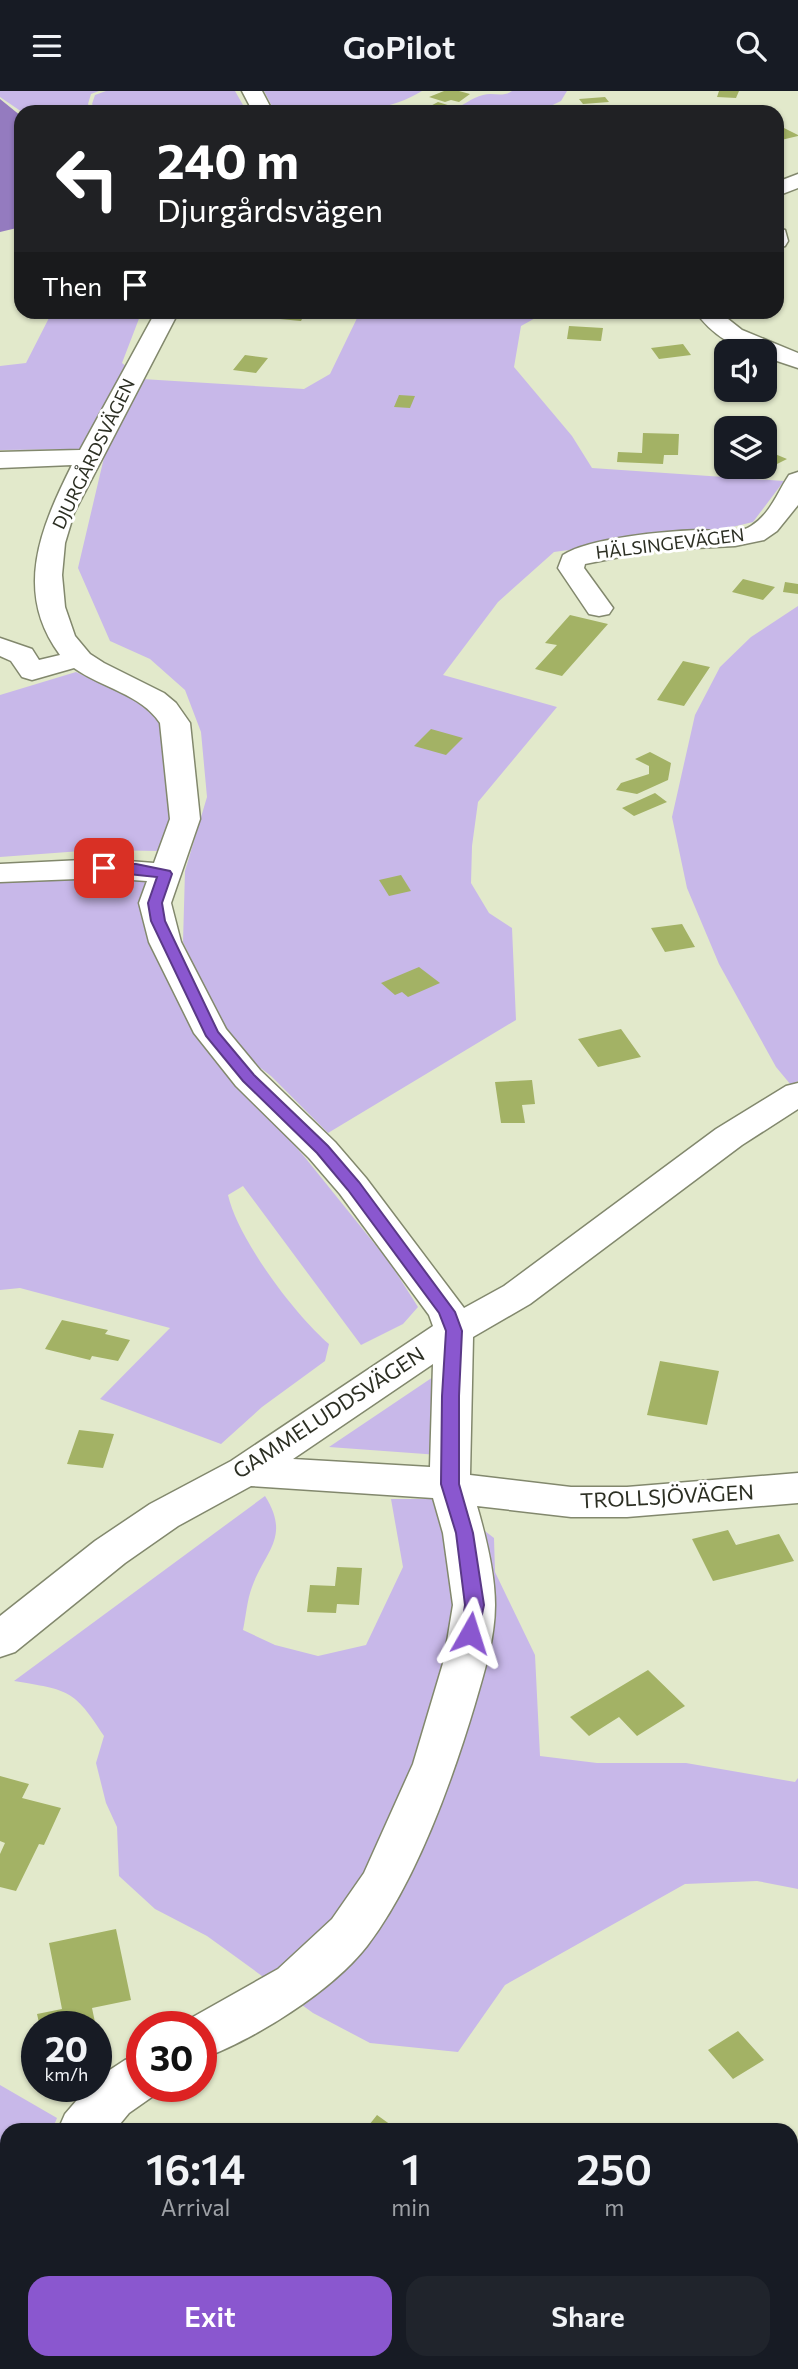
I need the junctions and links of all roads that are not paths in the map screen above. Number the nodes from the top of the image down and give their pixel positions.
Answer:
1 (164, 319) edge
2 (710, 319) edge
3 (798, 361) edge
4 (89, 457) junction
5 (0, 460) edge
6 (798, 480) edge
7 (599, 608) dead end
8 (0, 646) edge
9 (77, 659) junction
10 (0, 873) edge
11 (165, 874) junction
12 (798, 1094) edge
13 (454, 1331) junction
14 (245, 1471) junction
15 (450, 1484) junction
16 (798, 1488) edge
17 (0, 1640) edge
18 (217, 2028) edge
19 (126, 2087) edge
20 (89, 2123) edge

1 - 4 street, DJURGÅRDSVÄGEN
2 - 3 street
4 - 5 street
4 - 9 street, DJURGÅRDSVÄGEN
6 - 7 street, HÄLSINGEVÄGEN
8 - 9 street
9 - 11 street, DJURGÅRDSVÄGEN
10 - 11 street
11 - 13 street, DJURGÅRDSVÄGEN
12 - 13 street, GAMMELUDDSVÄGEN
13 - 14 street, GAMMELUDDSVÄGEN
13 - 15 street
14 - 15 street, TROLLSJÖVÄGEN
14 - 17 street, GAMMELUDDSVÄGEN
15 - 16 street, TROLLSJÖVÄGEN
15 - 18 street
19 - 20 street

